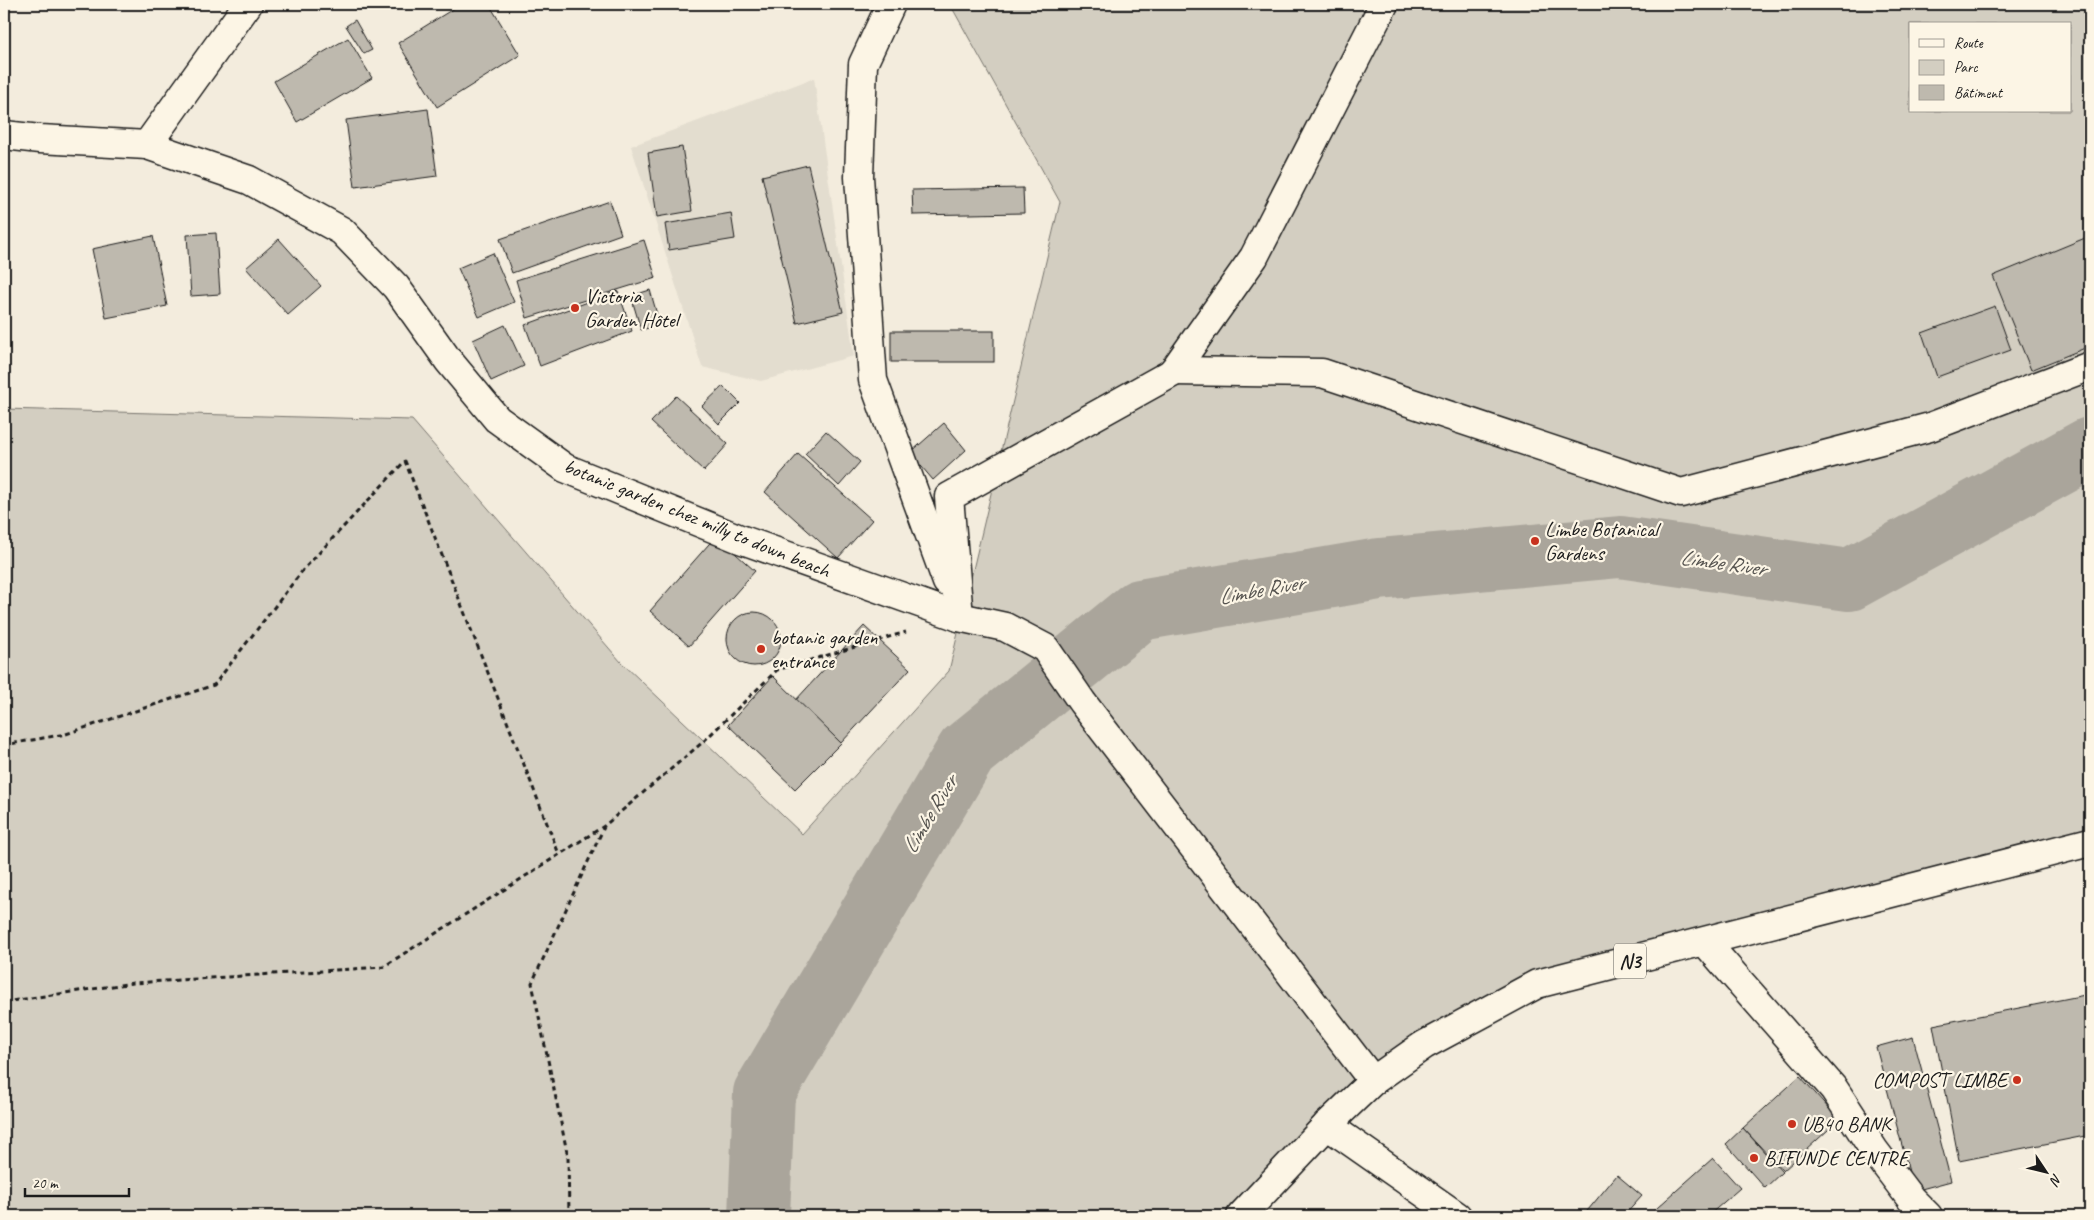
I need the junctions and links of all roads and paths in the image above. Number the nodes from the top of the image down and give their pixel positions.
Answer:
1 (248, 4) edge
2 (891, 4) edge
3 (1384, 4) edge
4 (4, 134) edge
5 (147, 144) junction
6 (2090, 366) edge
7 (1172, 371) junction
8 (959, 616) junction
9 (914, 630) dead end
10 (4, 745) edge
11 (604, 826) junction
12 (2090, 842) edge
13 (559, 854) junction
14 (1705, 942) junction
15 (4, 1002) edge
16 (1373, 1081) junction
17 (1326, 1125) junction
18 (569, 1216) edge
19 (1241, 1216) edge
20 (1457, 1216) edge
21 (1928, 1216) edge

1 - 5 main road
2 - 8 main road
3 - 7 main road
4 - 5 main road, botanic garden chez milly to down beach
5 - 8 main road, botanic garden chez milly to down beach
6 - 7 main road
7 - 8 main road
8 - 16 main road, botanic garden chez milly to down beach
9 - 11 path
10 - 13 path
11 - 13 path
11 - 18 path
12 - 14 main road, N3
13 - 15 path
14 - 16 main road, N3
14 - 21 main road
16 - 17 main road, N3
17 - 19 main road, N3
17 - 20 main road

